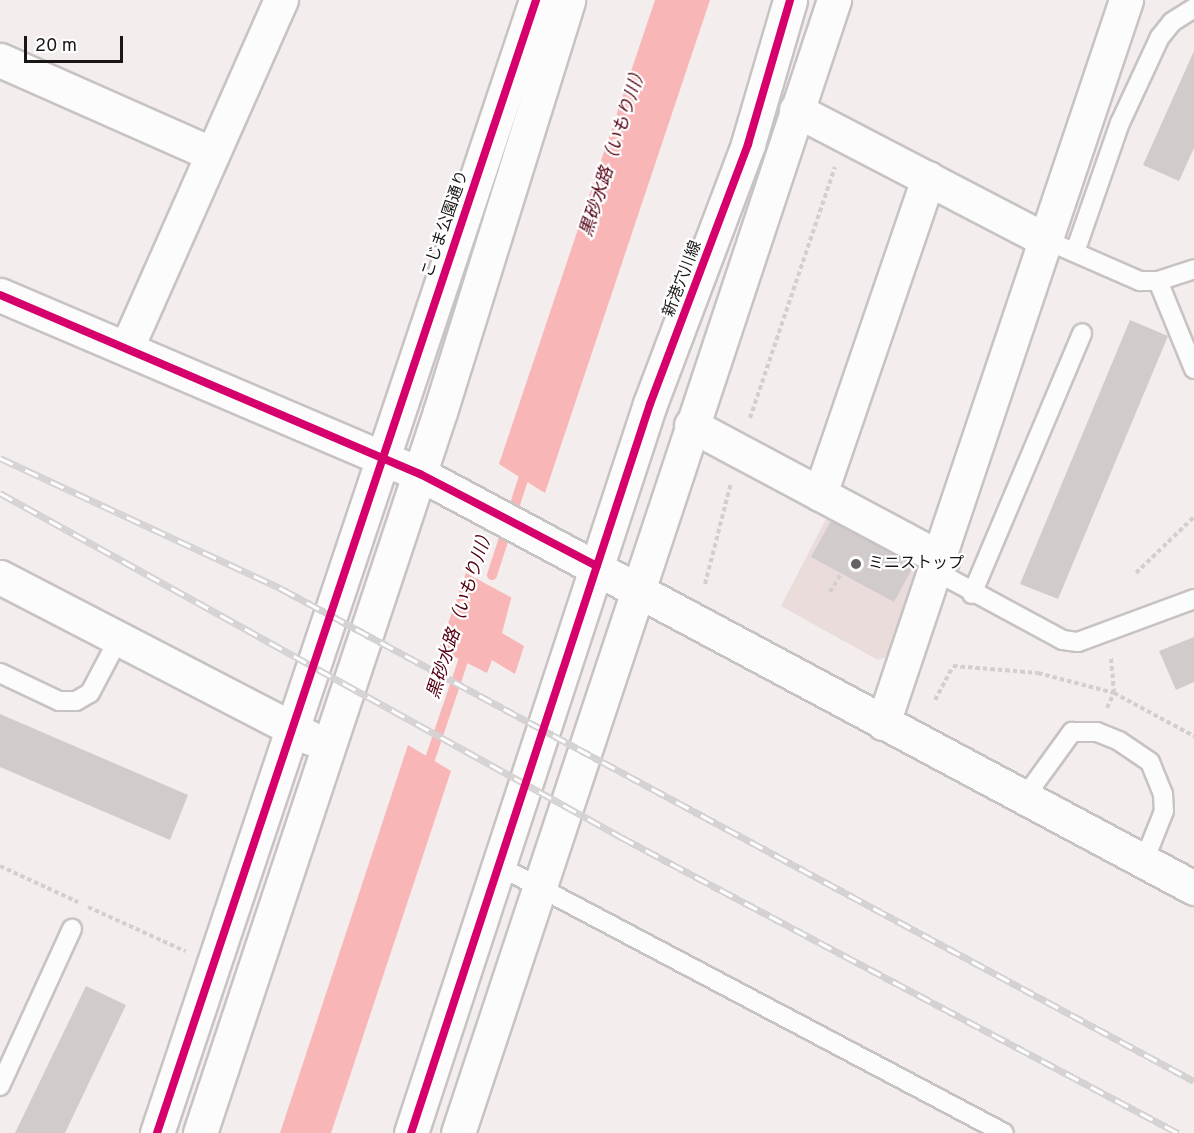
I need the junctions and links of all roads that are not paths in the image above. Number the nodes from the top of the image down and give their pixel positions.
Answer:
1 (536, 0) edge
2 (568, 0) edge
3 (771, 0) edge
4 (790, 0) edge
5 (834, 0) edge
6 (858, 0) edge
7 (1126, 0) edge
8 (268, 4) edge
9 (1194, 8) edge
10 (0, 60) edge
11 (796, 110) junction
12 (748, 144) junction
13 (212, 154) junction
14 (928, 178) junction
15 (1061, 246) junction
16 (1194, 269) edge
17 (1158, 281) junction
18 (0, 295) edge
19 (1082, 333) dead end
20 (127, 347) junction
21 (1194, 369) edge
22 (691, 425) junction
23 (381, 458) junction
24 (420, 474) junction
25 (820, 494) junction
26 (597, 566) junction
27 (939, 566) junction
28 (0, 577) edge
29 (637, 588) junction
30 (972, 594) junction
31 (1194, 599) edge
32 (119, 638) junction
33 (0, 674) edge
34 (883, 723) junction
35 (292, 728) junction
36 (329, 747) junction
37 (1024, 798) junction
38 (1144, 861) junction
39 (499, 866) junction
40 (538, 888) junction
41 (1194, 888) edge
42 (72, 928) dead end
43 (0, 1086) edge
44 (158, 1133) edge
45 (200, 1133) edge
46 (411, 1133) edge
47 (458, 1133) edge
48 (1004, 1133) edge

1 - 23 street, こじま公園通り
2 - 24 street
3 - 12 street
4 - 12 street, 新港穴川線
5 - 11 street
6 - 11 street
7 - 15 street
8 - 13 street
9 - 15 lane
10 - 13 street
11 - 14 street
11 - 22 street
12 - 26 street, 新港穴川線
13 - 20 street
14 - 15 street
14 - 25 street
15 - 17 lane
15 - 27 street
16 - 17 lane
17 - 21 lane
18 - 20 street
19 - 30 lane
20 - 23 street
22 - 25 street
22 - 29 street
23 - 24 street
23 - 35 street, こじま公園通り
24 - 26 street
24 - 36 street
25 - 27 street
26 - 29 street
26 - 39 street, 新港穴川線
27 - 30 lane
27 - 34 street
28 - 32 street
29 - 34 street
29 - 40 street
30 - 31 lane
32 - 33 lane
32 - 35 street
34 - 37 street
35 - 36 street
35 - 44 street, こじま公園通り
36 - 45 street
37 - 38 street
37 - 38 lane
38 - 41 street
39 - 40 lane
39 - 46 street, 新港穴川線
40 - 47 street
40 - 48 lane
42 - 43 lane

